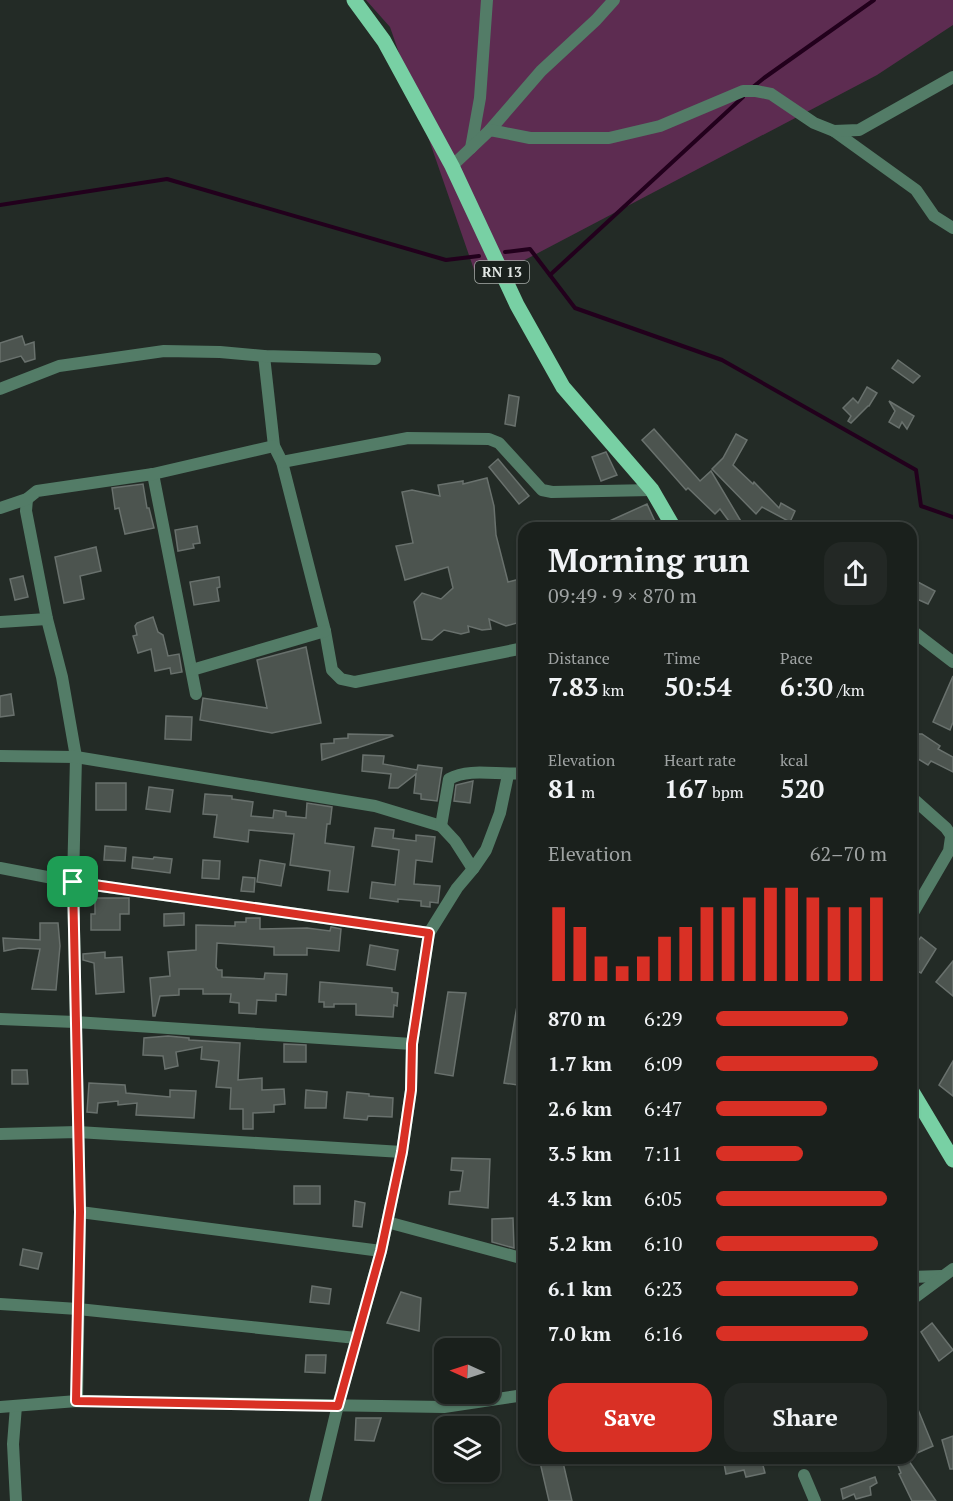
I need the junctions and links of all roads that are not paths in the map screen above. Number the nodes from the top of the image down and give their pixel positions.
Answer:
1 (354, 0) edge
2 (487, 0) edge
3 (614, 0) edge
4 (953, 77) edge
5 (490, 130) junction
6 (834, 131) junction
7 (471, 148) junction
8 (452, 165) junction
9 (953, 228) edge
10 (264, 356) junction
11 (375, 359) dead end
12 (0, 389) edge
13 (274, 446) junction
14 (282, 462) junction
15 (153, 474) junction
16 (652, 490) junction
17 (27, 499) junction
18 (0, 508) edge
19 (671, 522) edge
20 (47, 620) junction
21 (0, 622) edge
22 (325, 631) junction
23 (917, 634) edge
24 (518, 649) edge
25 (953, 662) edge
26 (192, 670) junction
27 (196, 694) dead end
28 (0, 756) edge
29 (76, 757) junction
30 (518, 774) edge
31 (508, 775) junction
32 (917, 802) edge
33 (441, 826) junction
34 (952, 838) edge
35 (0, 868) edge
36 (473, 869) junction
37 (73, 882) junction
38 (917, 906) edge
39 (429, 933) junction
40 (0, 1018) edge
41 (75, 1022) junction
42 (412, 1044) junction
43 (917, 1100) edge
44 (78, 1132) junction
45 (0, 1134) edge
46 (402, 1152) junction
47 (953, 1160) edge
48 (80, 1212) junction
49 (387, 1222) junction
50 (381, 1251) junction
51 (518, 1257) edge
52 (948, 1272) edge
53 (917, 1276) edge
54 (917, 1296) edge
55 (0, 1304) edge
56 (78, 1309) junction
57 (356, 1338) junction
58 (518, 1396) edge
59 (76, 1401) junction
60 (16, 1406) junction
61 (338, 1406) junction
62 (0, 1407) edge
63 (804, 1474) dead end
64 (16, 1501) edge
65 (315, 1501) edge
66 (815, 1501) edge

1 - 8 main road, RN 13
2 - 7 street
3 - 5 street
4 - 6 street
5 - 6 street
5 - 7 street
6 - 9 street
7 - 8 street
8 - 16 main road, RN 13
10 - 11 street
10 - 12 street
10 - 13 street
13 - 14 street
13 - 15 street
14 - 16 street
14 - 22 street
15 - 17 street
15 - 26 street
16 - 19 main road, RN 13
17 - 18 street
17 - 20 street
20 - 21 street
20 - 29 street
22 - 24 street
22 - 26 street
23 - 25 street
26 - 27 street
28 - 29 street
29 - 33 street
29 - 37 street
30 - 31 street
31 - 33 street
31 - 36 street
32 - 34 street
33 - 36 street
34 - 38 street
35 - 37 street
36 - 39 street
37 - 39 street
37 - 41 street
39 - 42 street
40 - 41 street
41 - 42 street
41 - 44 street
42 - 46 street
43 - 47 main road
44 - 45 street
44 - 46 street
44 - 48 street
46 - 49 street
48 - 50 street
48 - 56 street
49 - 50 street
49 - 51 street
50 - 57 street
52 - 53 street
52 - 54 street
55 - 56 street
56 - 57 street
56 - 59 street
57 - 61 street
58 - 61 street
59 - 60 street
59 - 61 street
60 - 62 street
60 - 64 street
61 - 65 street
63 - 66 street

